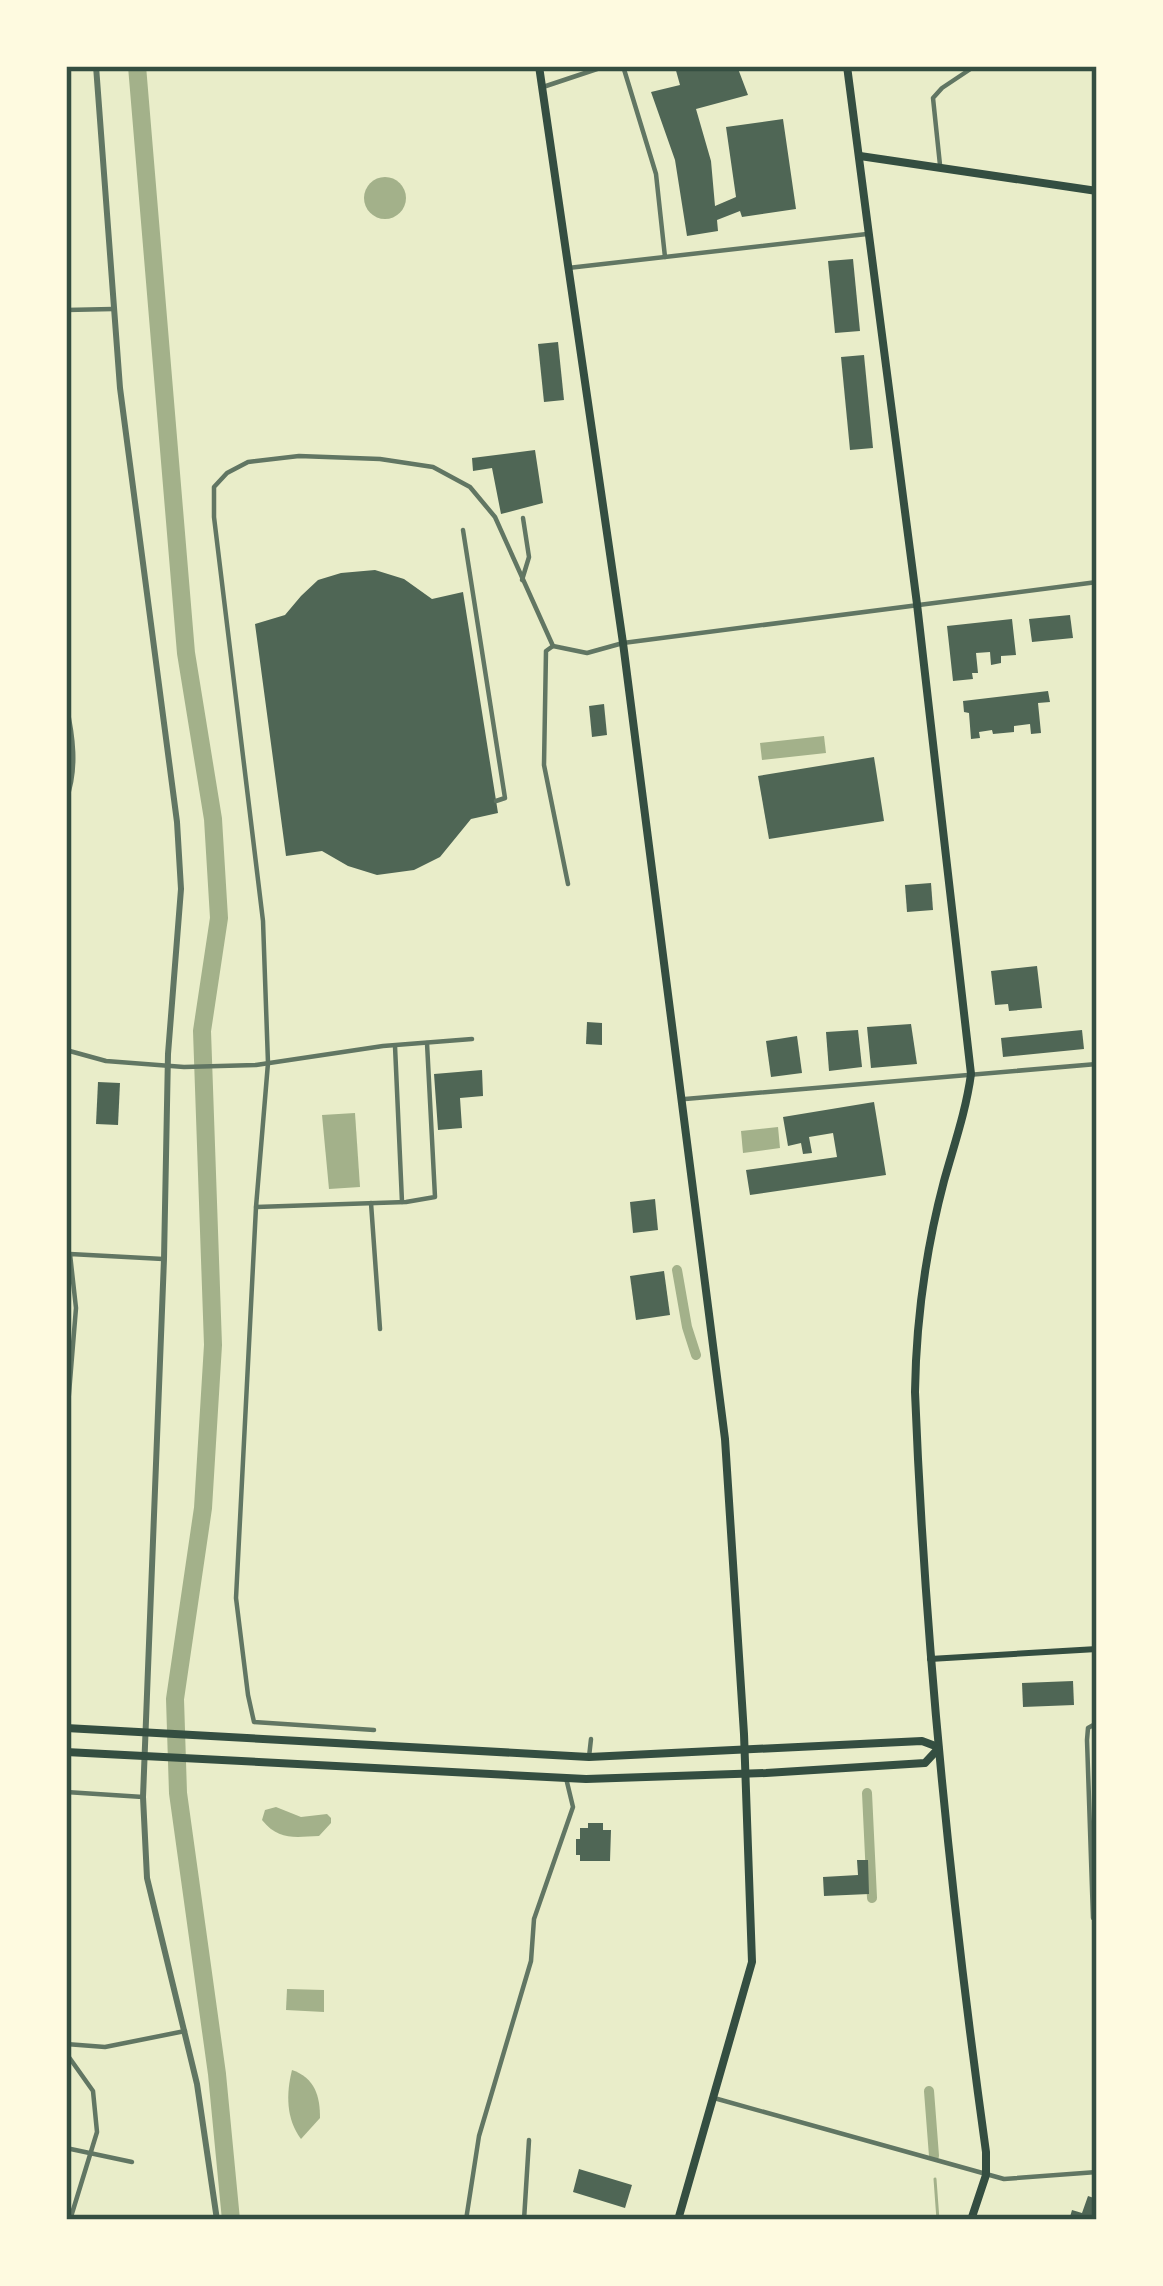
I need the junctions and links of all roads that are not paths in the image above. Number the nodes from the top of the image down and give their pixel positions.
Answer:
1 (96, 66) edge
2 (539, 66) edge
3 (605, 66) edge
4 (623, 66) edge
5 (847, 66) edge
6 (975, 66) edge
7 (542, 87) junction
8 (860, 156) junction
9 (940, 167) junction
10 (1097, 191) edge
11 (870, 233) junction
12 (664, 257) junction
13 (568, 268) junction
14 (113, 309) junction
15 (66, 310) edge
16 (523, 518) dead end
17 (463, 530) dead end
18 (522, 580) junction
19 (1097, 582) edge
20 (917, 604) junction
21 (623, 643) junction
22 (553, 646) junction
23 (66, 704) edge
24 (66, 800) edge
25 (496, 801) dead end
26 (568, 884) dead end
27 (472, 1040) dead end
28 (427, 1042) junction
29 (395, 1045) junction
30 (66, 1050) edge
31 (268, 1064) junction
32 (1097, 1064) edge
33 (168, 1067) junction
34 (971, 1074) junction
35 (679, 1100) junction
36 (402, 1202) junction
37 (371, 1203) junction
38 (256, 1207) junction
39 (164, 1259) junction
40 (380, 1329) dead end
41 (66, 1430) edge
42 (1097, 1649) edge
43 (930, 1659) junction
44 (1097, 1723) edge
45 (66, 1728) edge
46 (374, 1730) dead end
47 (591, 1739) dead end
48 (745, 1748) junction
49 (939, 1748) junction
50 (66, 1752) edge
51 (589, 1757) junction
52 (745, 1774) junction
53 (566, 1778) junction
54 (66, 1792) edge
55 (143, 1797) junction
56 (1093, 1918) dead end
57 (185, 2031) junction
58 (66, 2044) edge
59 (66, 2053) edge
60 (714, 2098) junction
61 (529, 2140) dead end
62 (66, 2148) edge
63 (91, 2152) junction
64 (132, 2162) dead end
65 (1097, 2172) edge
66 (986, 2175) junction
67 (70, 2220) edge
68 (217, 2220) edge
69 (466, 2220) edge
70 (524, 2220) edge
71 (678, 2220) edge
72 (971, 2220) edge

1 - 14 street
2 - 7 main road
3 - 7 street
4 - 12 street
5 - 8 main road
6 - 9 street
7 - 13 main road
8 - 9 main road
8 - 11 main road
9 - 10 main road
11 - 12 street
11 - 20 main road
12 - 13 street
13 - 21 main road
14 - 15 street
14 - 33 street
16 - 18 street
17 - 25 street
18 - 22 street
18 - 31 street
19 - 20 street
20 - 21 street
20 - 34 main road
21 - 22 street
21 - 35 main road
22 - 26 street
23 - 24 street
27 - 28 street
28 - 29 street
28 - 36 street
29 - 31 street
29 - 36 street
30 - 33 street
31 - 33 street
31 - 38 street
32 - 34 street
33 - 39 street
34 - 35 street
34 - 43 main road
35 - 48 main road
36 - 37 street
37 - 38 street
37 - 40 street
38 - 46 street
39 - 41 street
39 - 55 street
42 - 43 main road
43 - 49 main road
44 - 56 street
45 - 51 main road
47 - 51 street
48 - 49 main road
48 - 51 main road
48 - 52 main road
49 - 52 main road
49 - 66 main road
50 - 53 main road
52 - 53 main road
52 - 60 main road
53 - 69 street
54 - 55 street
55 - 57 street
57 - 58 street
57 - 68 street
59 - 63 street
60 - 66 street
60 - 71 main road
61 - 70 street
62 - 63 street
63 - 64 street
63 - 67 street
65 - 66 street
66 - 72 main road

